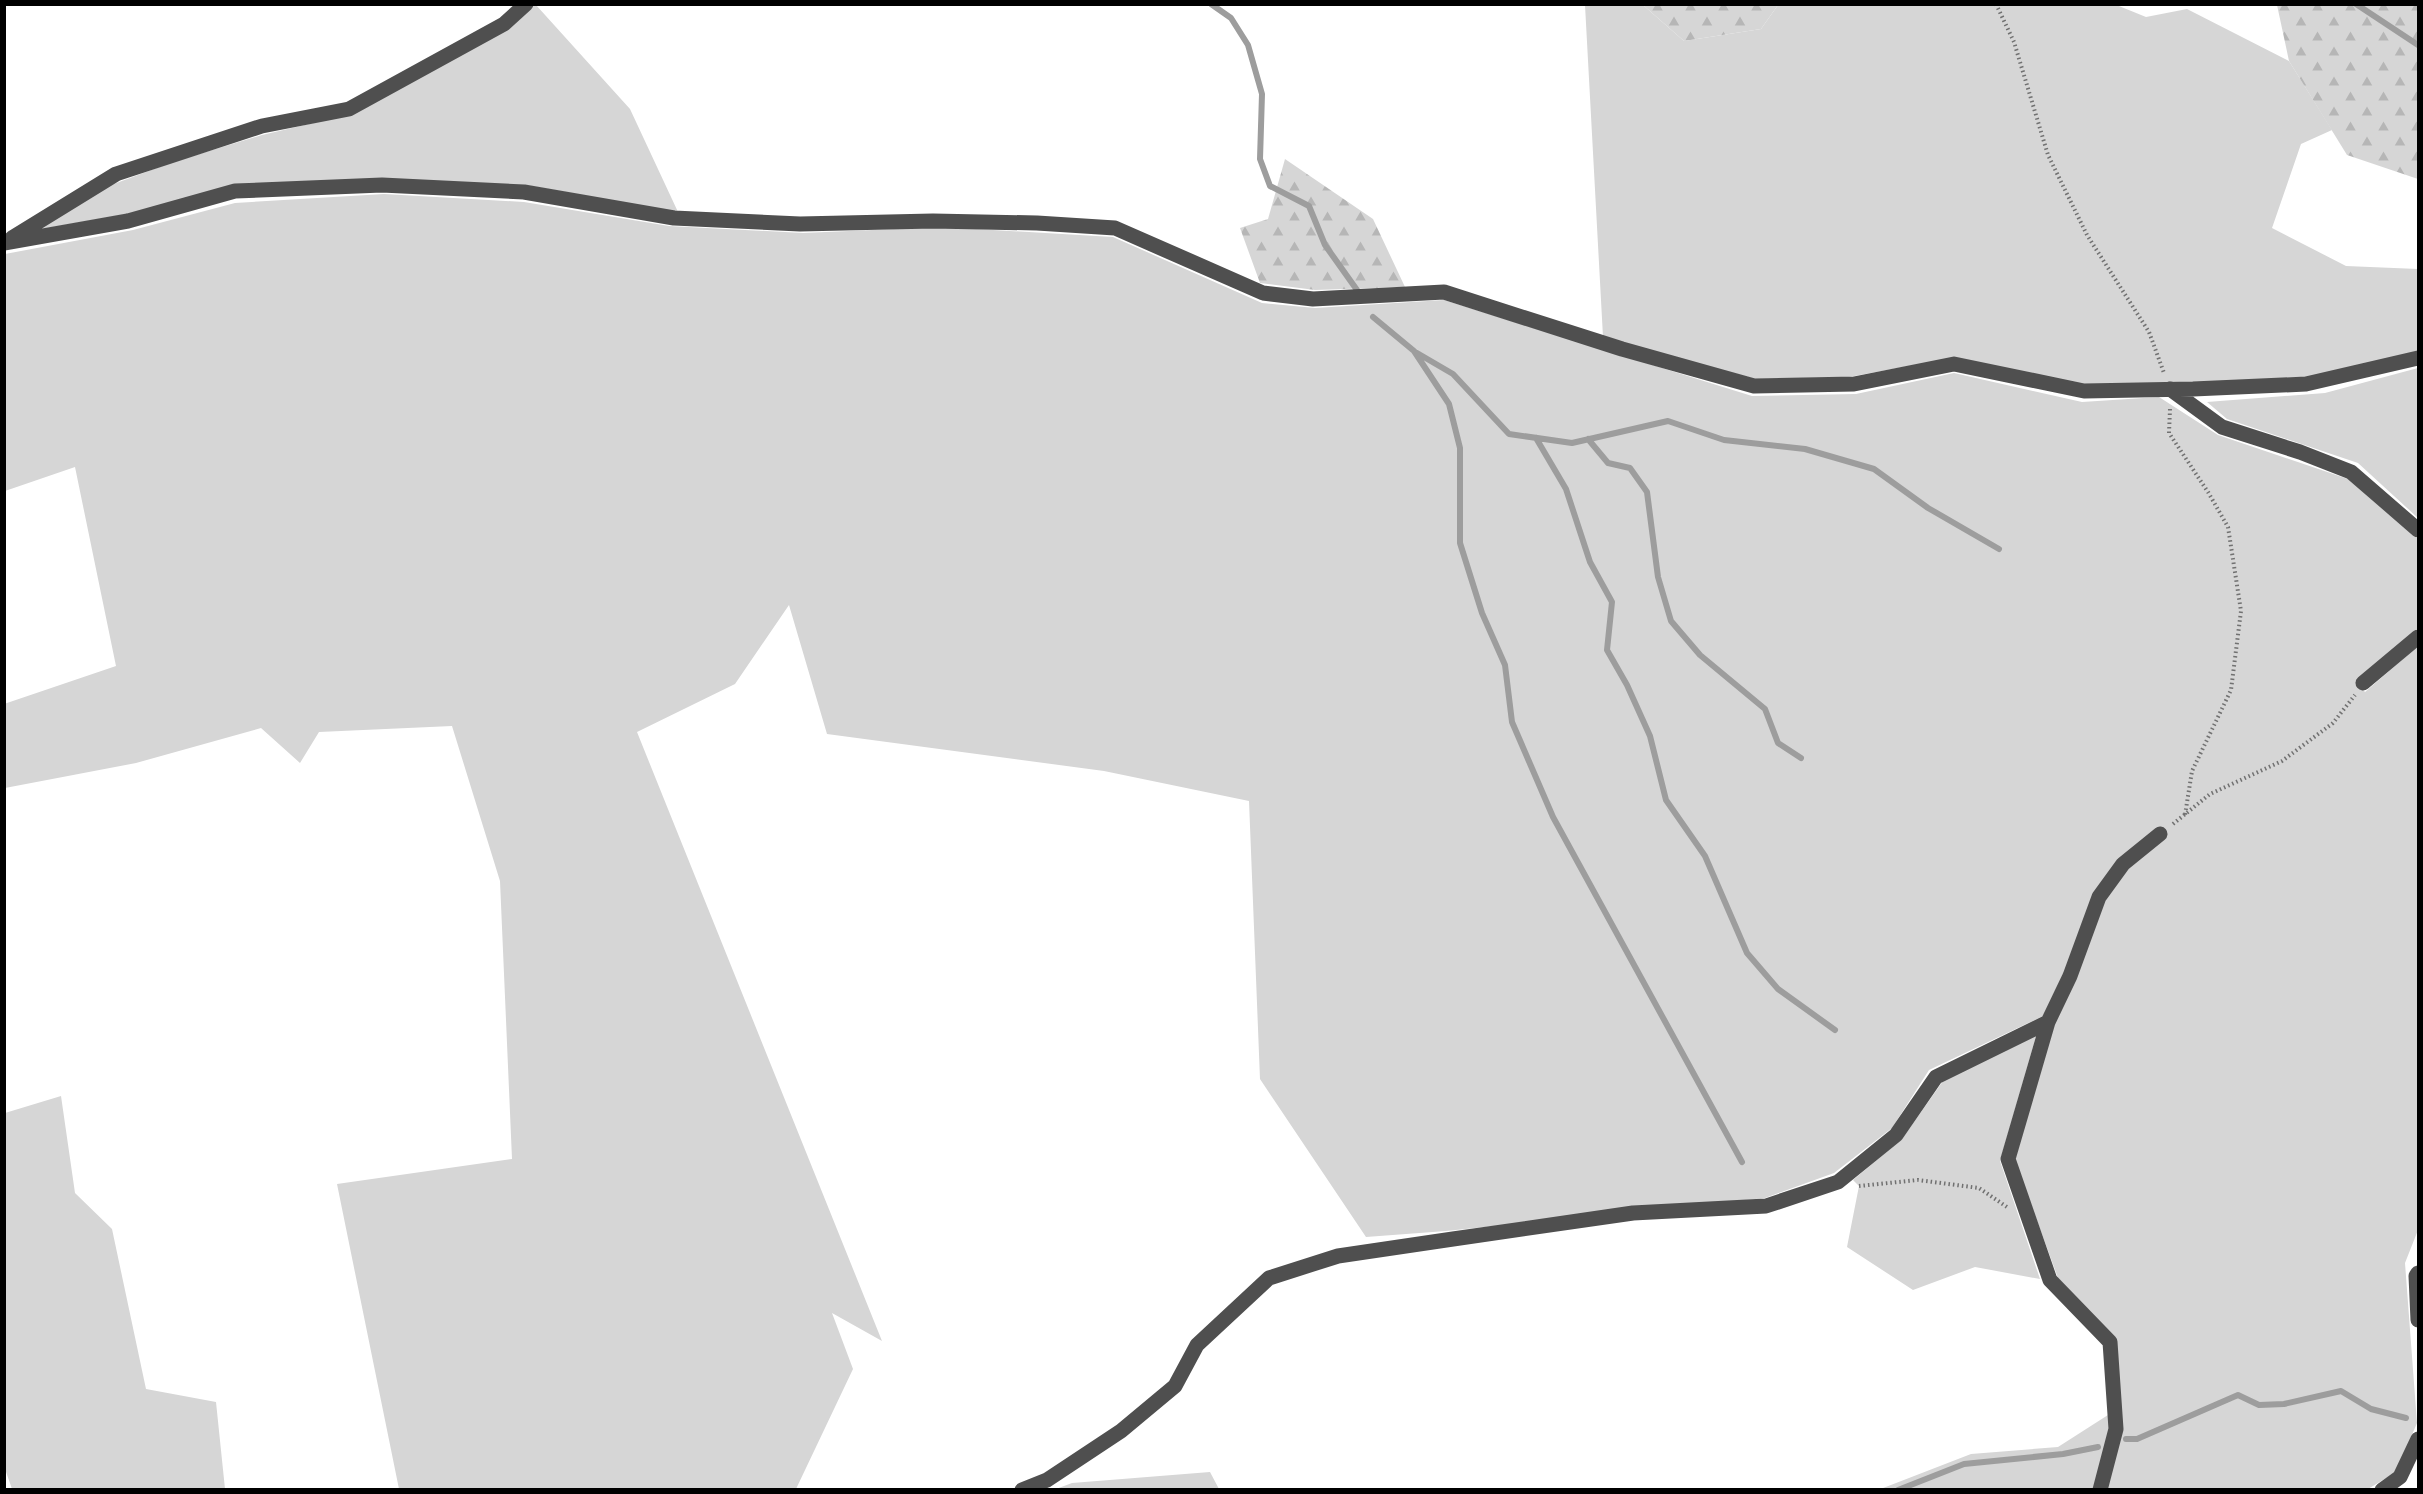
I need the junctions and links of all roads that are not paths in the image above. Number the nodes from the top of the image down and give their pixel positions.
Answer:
1 (526, 4) edge
2 (4, 242) edge
3 (2418, 358) edge
4 (2170, 389) junction
5 (2418, 530) edge
6 (2418, 637) edge
7 (2363, 683) road end
8 (2160, 834) road end
9 (2048, 1022) junction
10 (2418, 1273) edge
11 (2418, 1320) edge
12 (2418, 1439) edge
13 (1022, 1490) edge
14 (2100, 1490) edge
15 (2382, 1490) edge

1 - 2 street
2 - 4 street
3 - 4 street
4 - 5 street
6 - 7 street
8 - 9 street
9 - 13 street
9 - 14 street
10 - 11 street
12 - 15 street

